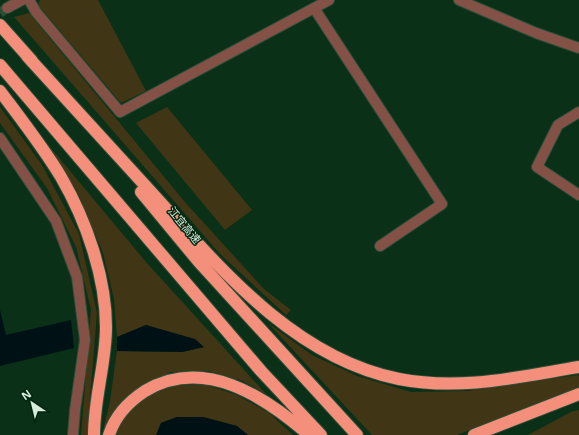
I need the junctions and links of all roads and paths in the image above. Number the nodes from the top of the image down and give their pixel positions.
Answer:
1 (22, 0) edge
2 (29, 0) edge
3 (329, 0) edge
4 (459, 0) edge
5 (7, 8) tunnel mouth
6 (314, 8) junction
7 (0, 25) edge
8 (579, 48) edge
9 (27, 56) junction
10 (0, 65) edge
11 (0, 90) edge
12 (579, 112) edge
13 (0, 138) edge
14 (579, 195) edge
15 (380, 246) dead end
16 (579, 367) edge
17 (579, 394) edge
18 (579, 402) edge
19 (524, 419) junction
20 (73, 435) edge
21 (94, 435) edge
22 (108, 435) edge
23 (309, 435) edge
24 (321, 435) edge
25 (357, 435) edge
26 (474, 435) edge
27 (494, 435) edge

1 - 5 street
2 - 6 street
3 - 6 street
4 - 8 street
6 - 15 street
7 - 9 highway, 江宜高速
9 - 16 highway
9 - 25 highway, 江宜高速
10 - 24 highway
11 - 21 highway
12 - 14 street
13 - 20 street
17 - 19 highway
18 - 19 highway
19 - 26 highway
19 - 27 highway
22 - 23 highway

